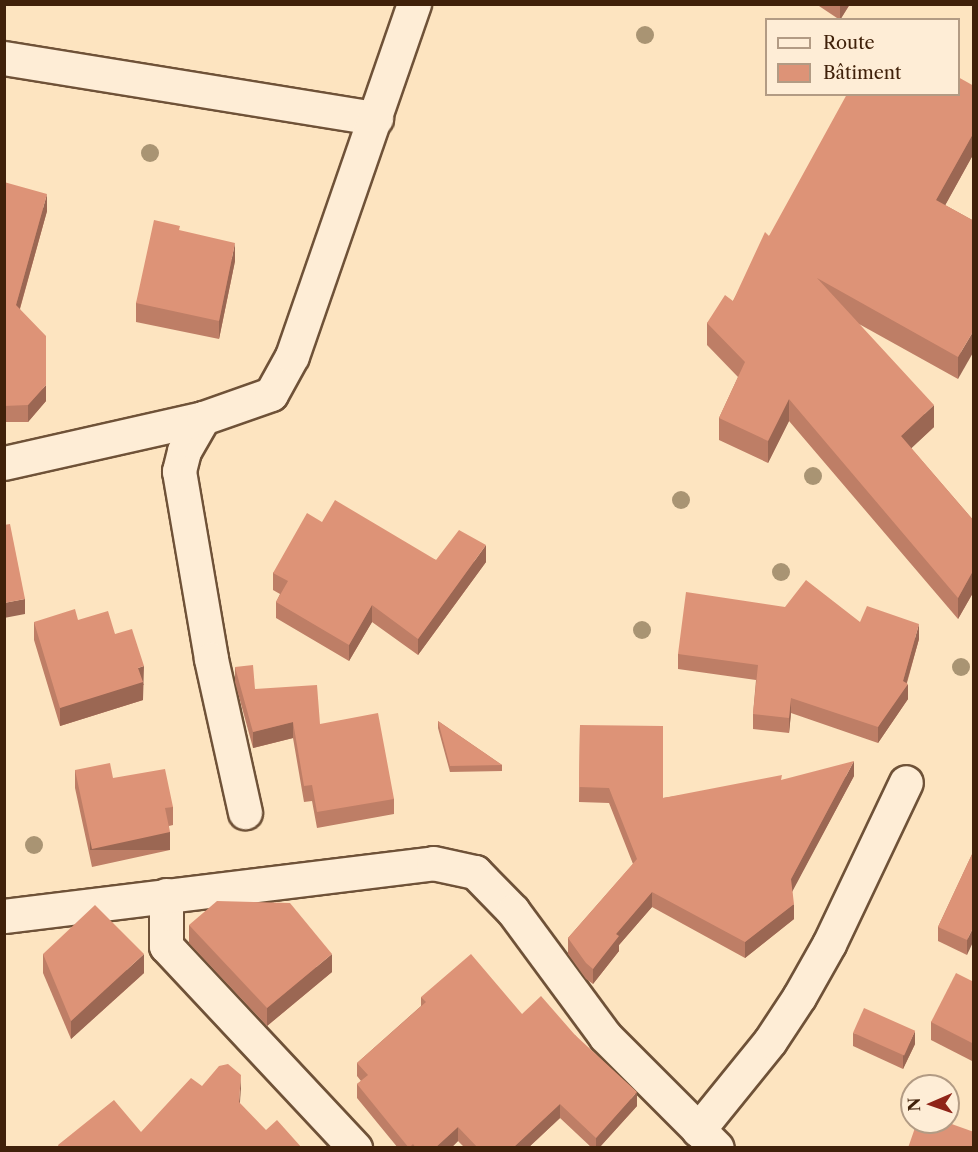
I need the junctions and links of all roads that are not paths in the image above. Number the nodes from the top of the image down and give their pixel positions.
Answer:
1 (414, 4) edge
2 (4, 58) edge
3 (376, 118) junction
4 (203, 418) junction
5 (4, 463) edge
6 (906, 782) dead end
7 (245, 812) dead end
8 (166, 895) junction
9 (4, 916) edge
10 (708, 1139) edge
11 (355, 1148) edge

1 - 3 street
2 - 3 street
3 - 4 street
4 - 5 street
4 - 7 street
6 - 10 street
8 - 9 street
8 - 10 street
8 - 11 street

